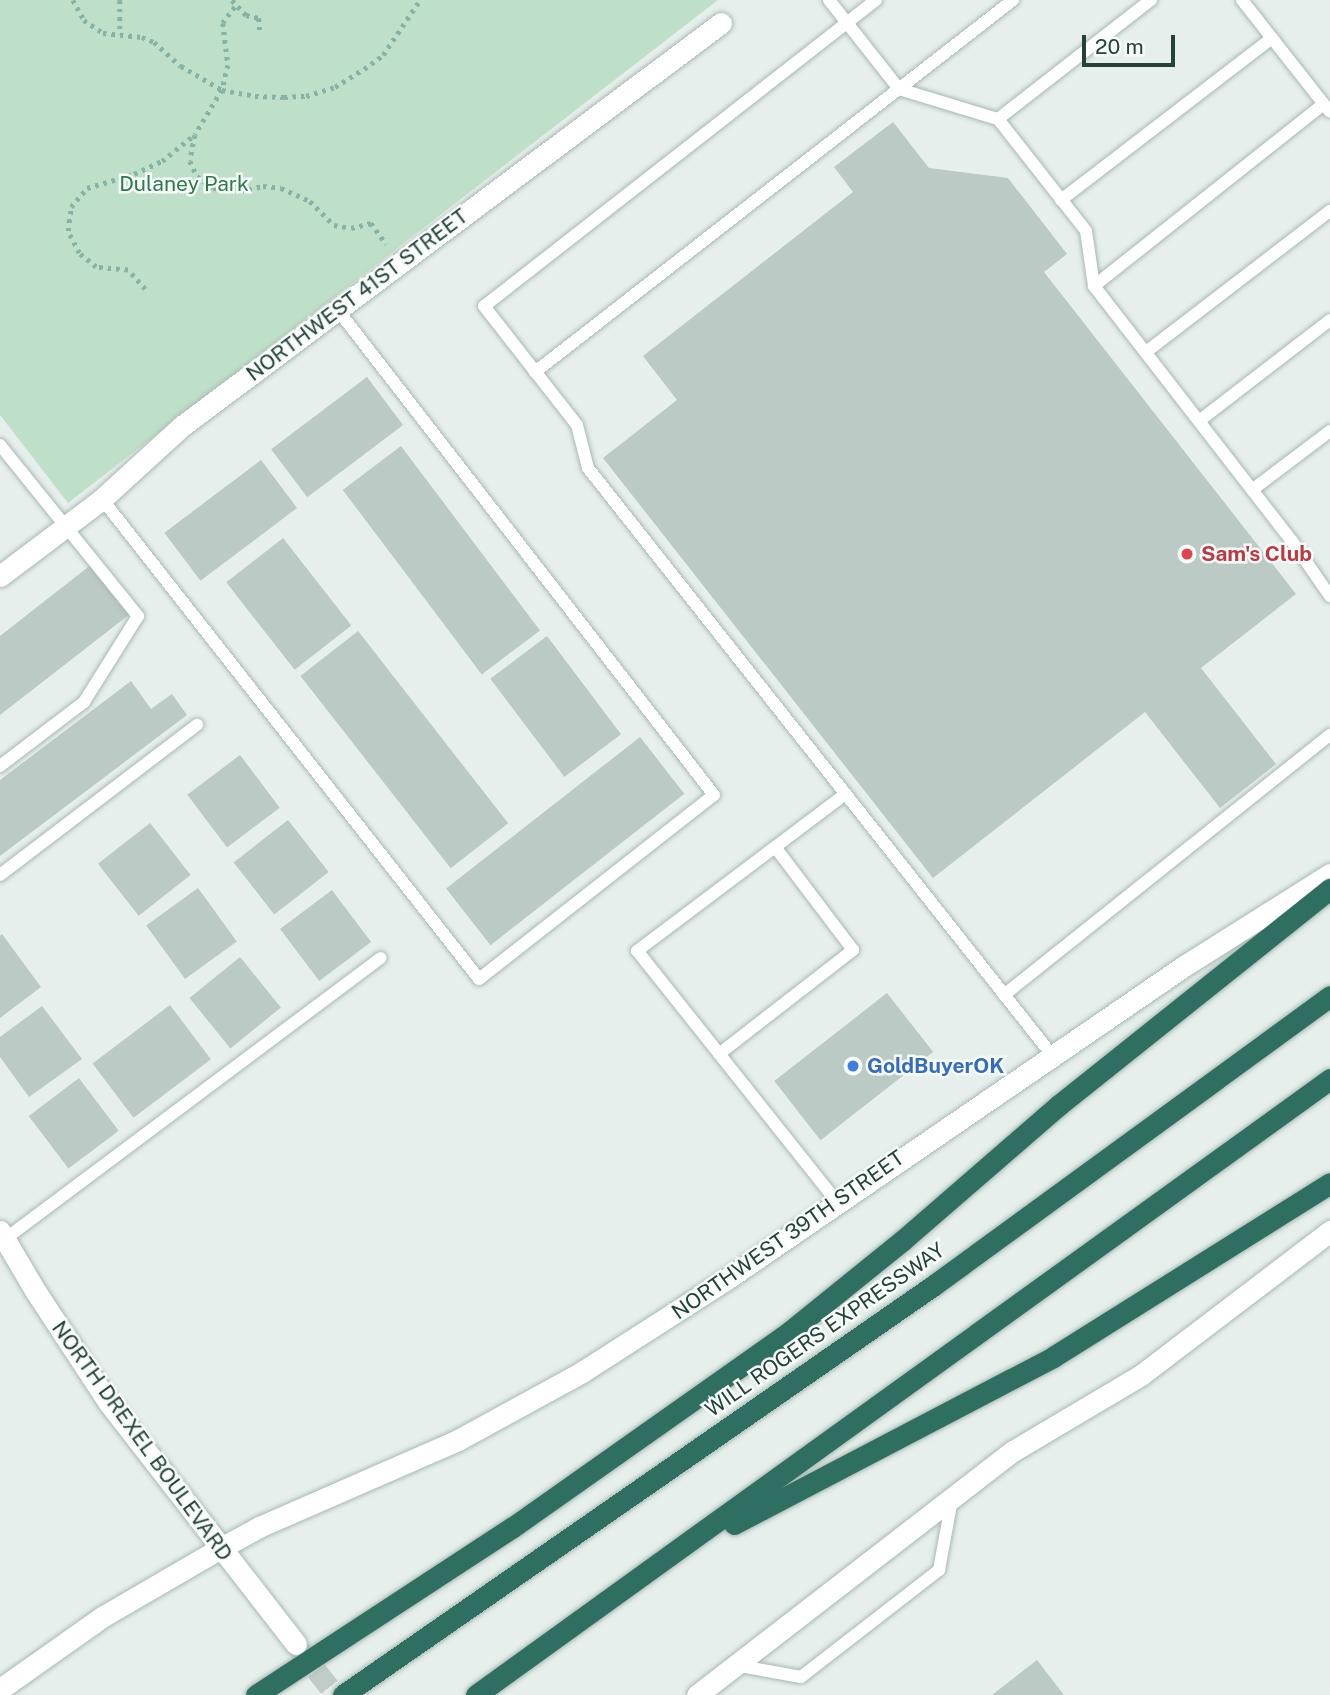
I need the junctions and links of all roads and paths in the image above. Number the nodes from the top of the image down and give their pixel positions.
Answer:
1 (73, 0) edge
2 (120, 0) edge
3 (232, 0) edge
4 (421, 0) edge
5 (829, 0) edge
6 (876, 0) edge
7 (1013, 0) edge
8 (1151, 0) edge
9 (1242, 0) edge
10 (235, 7) junction
11 (721, 23) dead end
12 (847, 23) junction
13 (260, 32) dead end
14 (120, 34) junction
15 (1272, 38) junction
16 (899, 89) junction
17 (222, 90) junction
18 (1327, 108) edge
19 (998, 119) junction
20 (195, 135) junction
21 (1061, 200) junction
22 (1330, 211) edge
23 (401, 262) junction
24 (1094, 286) junction
25 (145, 289) dead end
26 (338, 309) junction
27 (1330, 320) edge
28 (1146, 352) junction
29 (536, 372) junction
30 (1199, 421) junction
31 (1330, 431) edge
32 (0, 445) edge
33 (1252, 490) junction
34 (102, 499) junction
35 (66, 526) junction
36 (0, 576) edge
37 (1330, 596) edge
38 (197, 725) dead end
39 (1330, 734) edge
40 (0, 766) edge
41 (845, 794) junction
42 (775, 847) junction
43 (1330, 874) edge
44 (0, 875) edge
45 (1330, 889) edge
46 (380, 958) dead end
47 (1004, 995) junction
48 (1330, 996) edge
49 (719, 1054) junction
50 (1052, 1055) junction
51 (1330, 1079) edge
52 (1330, 1183) edge
53 (837, 1202) junction
54 (1330, 1231) edge
55 (2, 1235) edge
56 (953, 1497) junction
57 (219, 1549) junction
58 (667, 1559) junction
59 (296, 1644) tunnel mouth
60 (734, 1665) junction
61 (0, 1689) edge
62 (256, 1695) edge
63 (343, 1695) edge
64 (476, 1695) edge
65 (697, 1695) edge

1 - 14 path
2 - 14 path
3 - 10 path
4 - 17 path
5 - 12 lane
6 - 12 lane
7 - 16 lane
8 - 19 lane
9 - 15 lane
10 - 13 path
10 - 17 path
11 - 23 main road, NORTHWEST 41ST STREET
12 - 16 lane
12 - 29 lane
14 - 17 path
15 - 18 lane
15 - 21 lane
16 - 19 lane
16 - 29 lane
17 - 20 path
18 - 24 lane
19 - 21 lane
20 - 23 path
20 - 25 path
21 - 24 lane
22 - 28 lane
23 - 26 main road, NORTHWEST 41ST STREET
24 - 28 lane
26 - 34 main road, NORTHWEST 41ST STREET
26 - 34 lane
27 - 30 lane
28 - 30 lane
29 - 41 lane
30 - 33 lane
31 - 33 lane
32 - 35 lane
33 - 37 lane
34 - 35 main road, NORTHWEST 41ST STREET
35 - 36 main road, NORTHWEST 41ST STREET
35 - 40 lane
38 - 44 lane
39 - 47 lane
41 - 42 lane
41 - 47 lane
42 - 49 lane
42 - 49 lane
43 - 50 main road, NORTHWEST 39TH STREET
45 - 62 highway
46 - 55 lane
47 - 50 lane
48 - 63 highway, WILL ROGERS EXPRESSWAY
49 - 53 lane
50 - 53 main road, NORTHWEST 39TH STREET
51 - 58 highway
52 - 58 highway
53 - 57 main road, NORTHWEST 39TH STREET
54 - 56 main road
55 - 57 main road, NORTH DREXEL BOULEVARD
56 - 60 main road
56 - 60 lane
57 - 59 main road, NORTH DREXEL BOULEVARD
57 - 61 main road, NORTHWEST 39TH STREET
58 - 64 highway
60 - 65 main road

